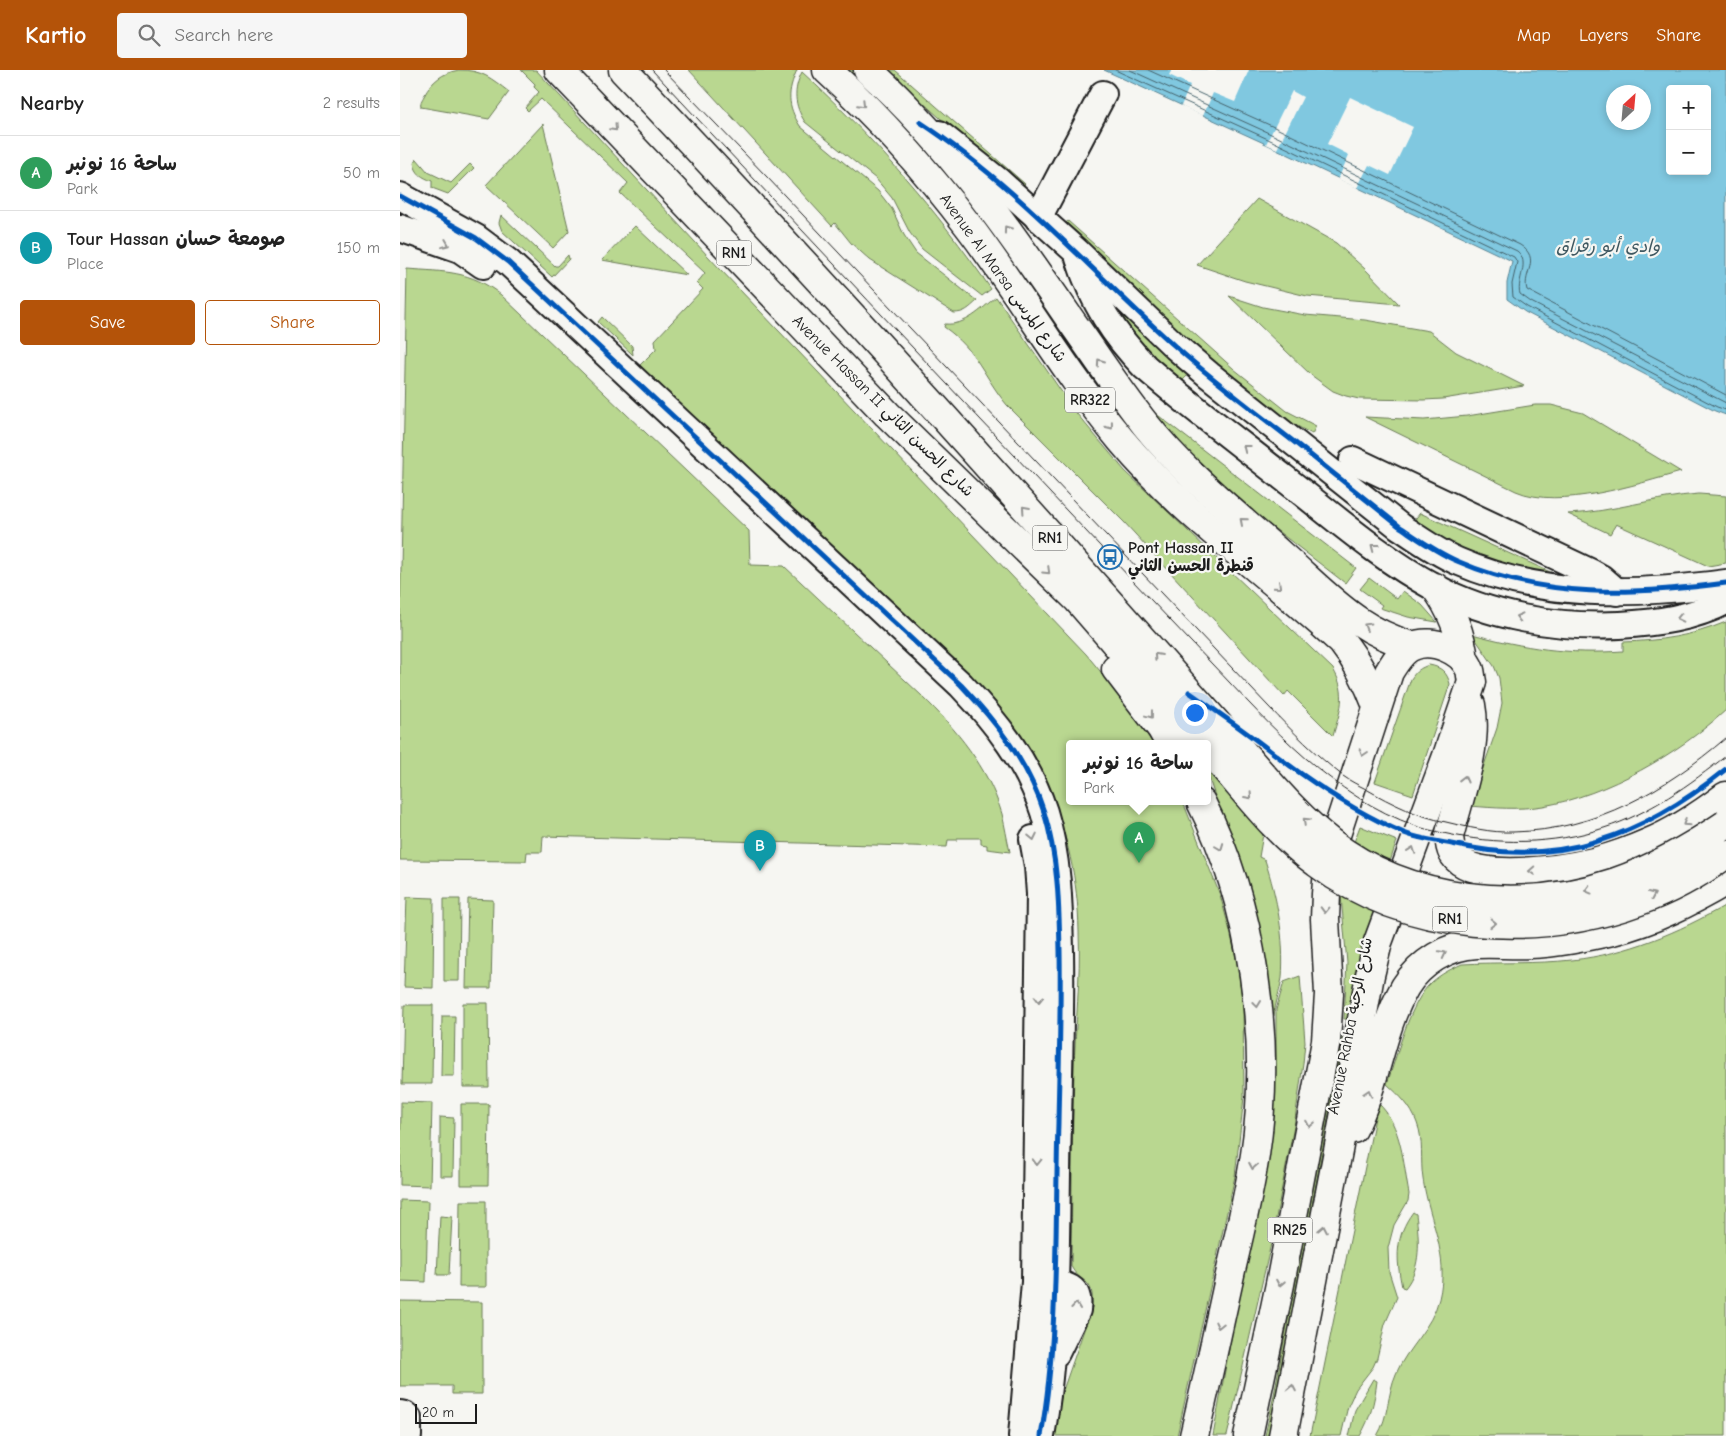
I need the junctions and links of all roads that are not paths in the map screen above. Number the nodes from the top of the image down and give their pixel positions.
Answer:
1 (559, 70) edge
2 (585, 70) edge
3 (602, 70) edge
4 (623, 70) edge
5 (827, 70) edge
6 (868, 70) edge
7 (1103, 94) dead end
8 (920, 122) junction
9 (400, 196) edge
10 (1038, 218) junction
11 (400, 228) edge
12 (1077, 252) junction
13 (912, 383) junction
14 (887, 414) junction
15 (1353, 460) dead end
16 (1726, 583) edge
17 (1435, 587) junction
18 (1617, 592) junction
19 (1078, 600) junction
20 (1726, 602) edge
21 (1411, 646) junction
22 (1464, 660) junction
23 (1468, 693) junction
24 (1377, 706) junction
25 (1168, 740) edge
26 (1208, 740) edge
27 (1216, 749) edge
28 (1726, 796) edge
29 (1202, 805) edge
30 (1726, 824) edge
31 (1726, 854) edge
32 (1726, 881) edge
33 (1338, 1151) junction
34 (1045, 1283) junction
35 (400, 1414) edge
36 (408, 1436) edge
37 (1022, 1436) edge
38 (1041, 1436) edge
39 (1194, 1436) edge
40 (1248, 1436) edge
41 (1283, 1436) edge

1 -> 14 main road, Avenue Hassan II شارع الحسن الثاني / RN1
2 - 14 main road
3 - 13 main road
4 - 13 main road, Avenue Hassan II شارع الحسن الثاني / RN1
5 -> 24 main road, Avenue Al Marsa شارع المرسى / RR322
6 - 8 main road, Avenue Al Marsa شارع المرسى / RR322
7 - 10 street
8 - 10 street
21 -> 8 main road, Avenue Al Marsa شارع المرسى / RR322
9 - 34 street
10 - 12 street
11 -> 34 street
17 -> 12 street
12 - 18 street
27 -> 13 main road, Avenue Hassan II شارع الحسن الثاني / RN1
14 -> 19 main road, Avenue Hassan II شارع الحسن الثاني / RN1
15 - 18 street
16 - 18 street
20 -> 17 street
17 - 22 main road, Avenue Rahba شارع الرحبة
19 -> 25 main road
19 - 26 main road, Avenue Hassan II شارع الحسن الثاني / RN1
21 - 22 main road
21 - 24 main road, Avenue Rahba شارع الرحبة / RN25
22 - 23 main road, Avenue Rahba شارع الرحبة / RN25
28 -> 23 main road
33 -> 23 main road, Avenue Rahba شارع الرحبة / RN25
24 -> 40 main road, Avenue Rahba شارع الرحبة / RN25
30 -> 27 main road, RN1, bridge
27 -> 31 main road, RN1, bridge
29 -> 39 main road
33 -> 32 main road
41 -> 33 main road, Avenue Rahba شارع الرحبة / RN25
34 - 37 street
38 -> 34 street
35 - 36 street

